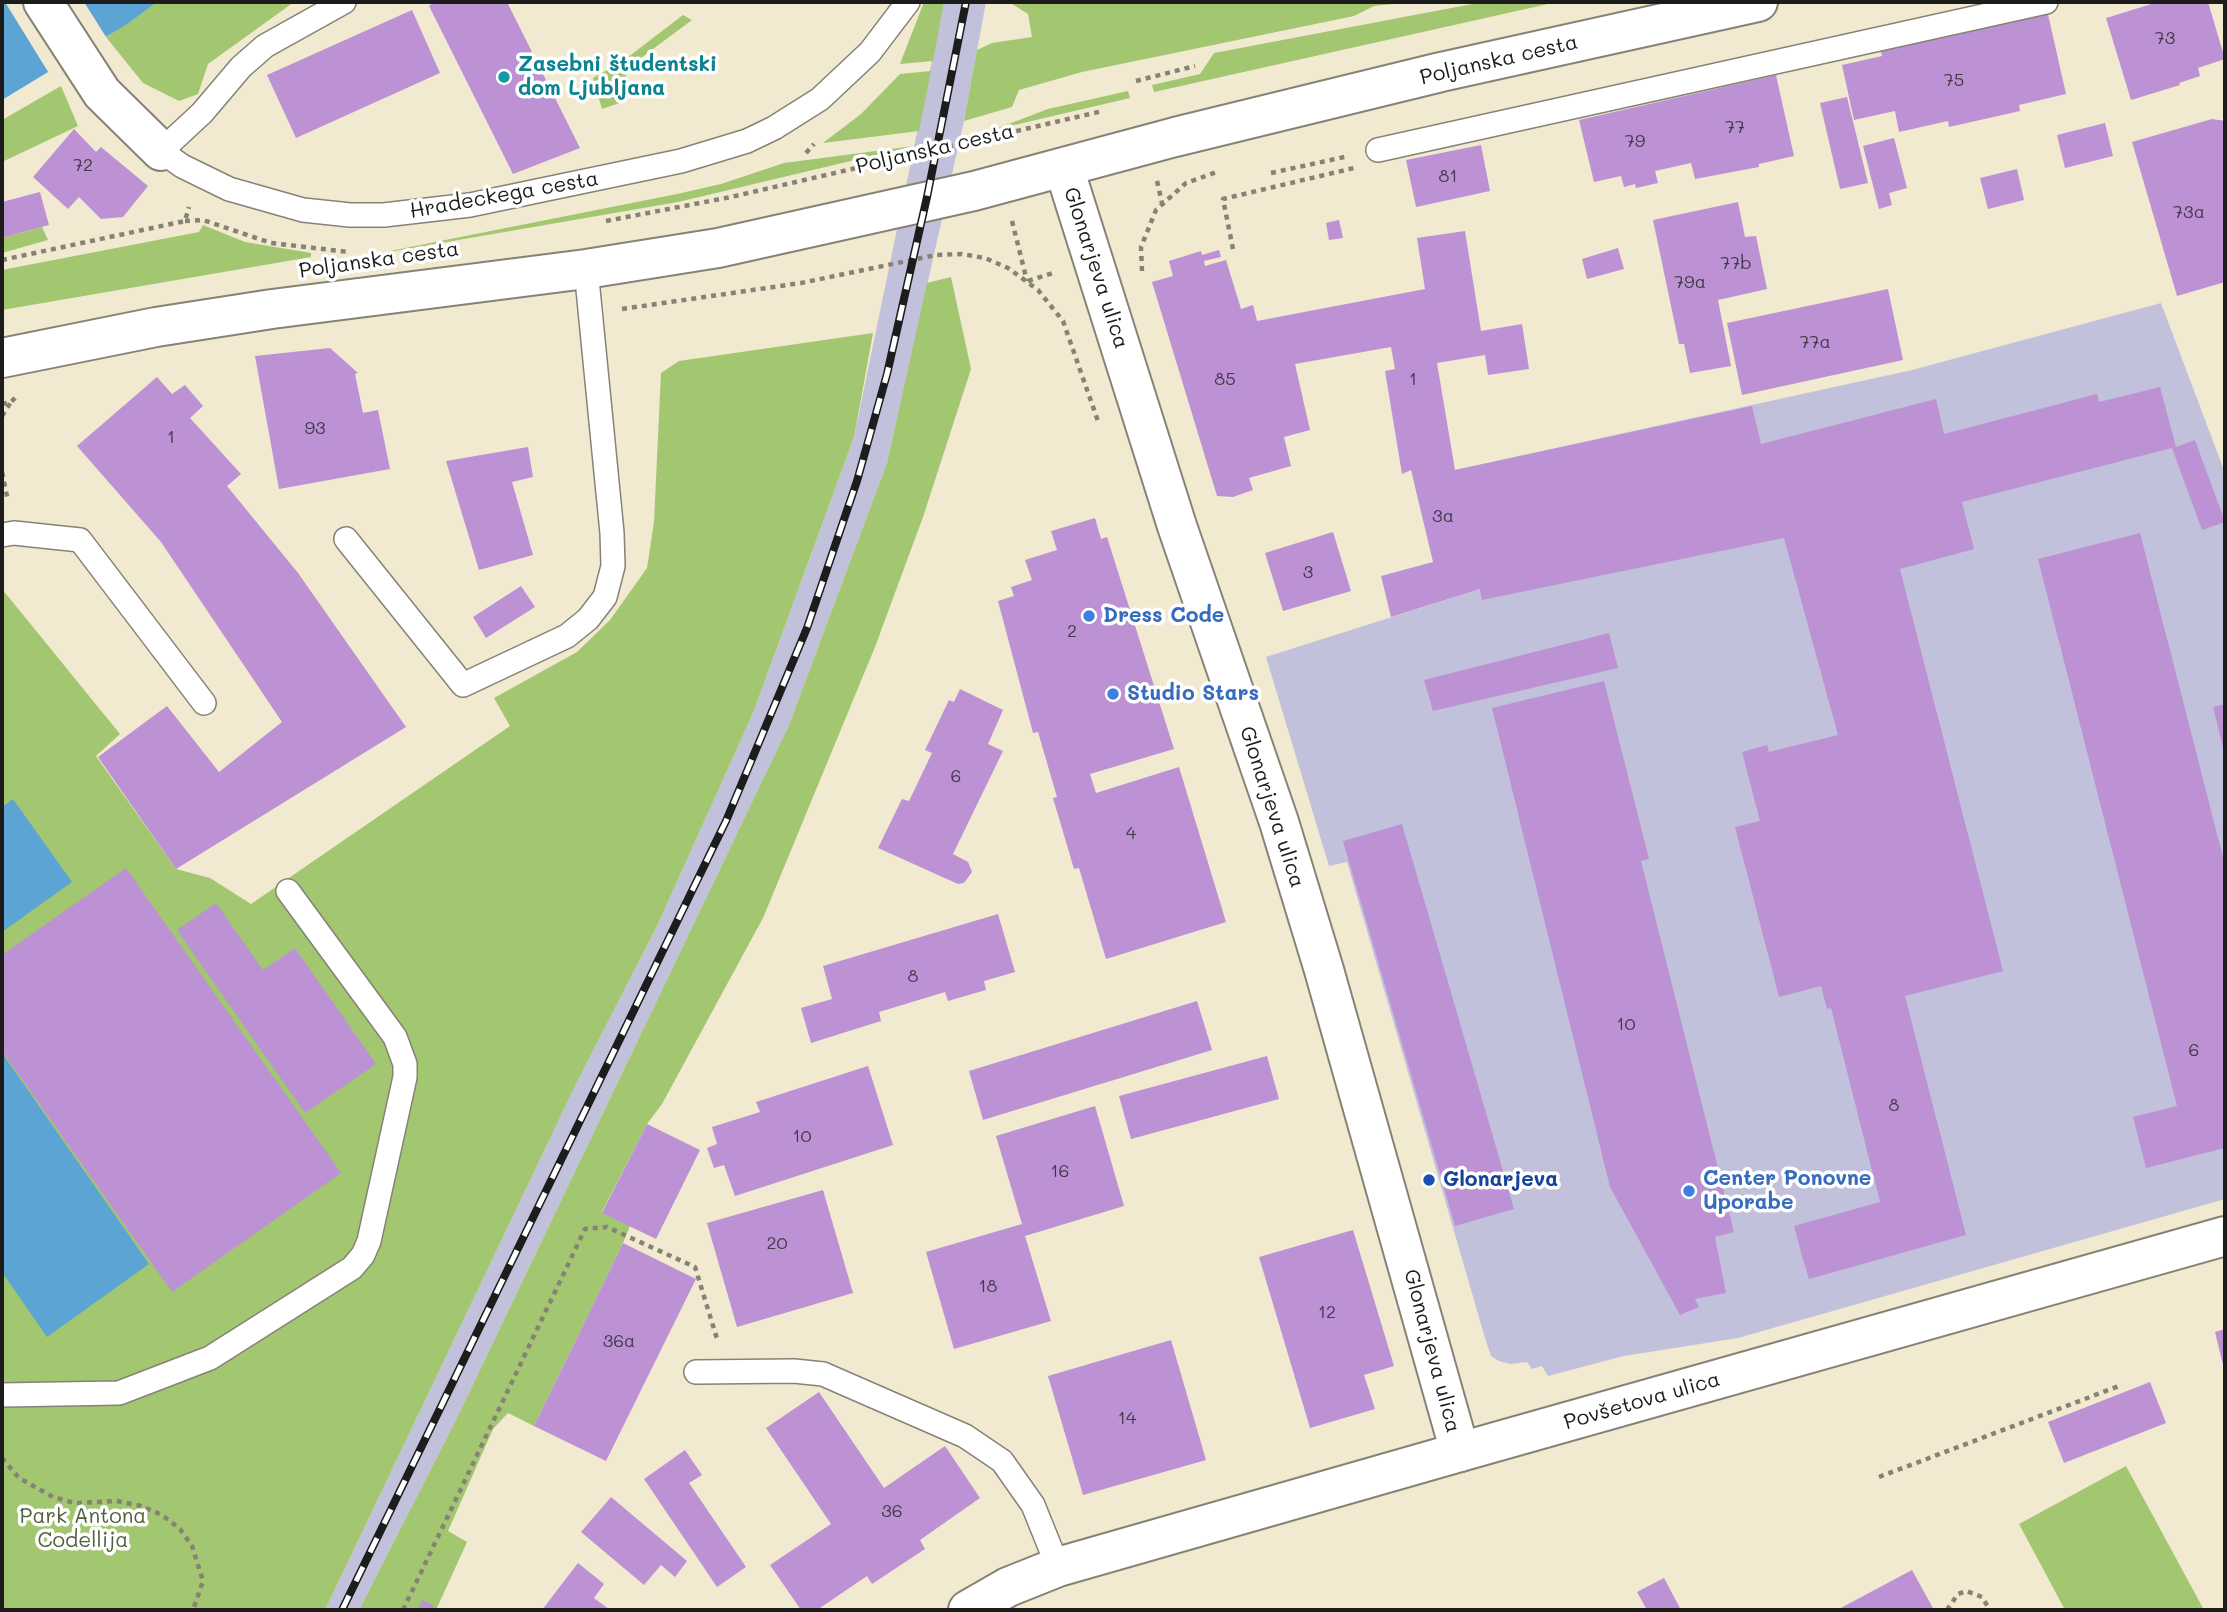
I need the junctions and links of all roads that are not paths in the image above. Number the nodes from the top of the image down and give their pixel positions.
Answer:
1 (43, 2) edge
2 (344, 2) edge
3 (908, 2) edge
4 (1758, 2) edge
5 (2046, 2) edge
6 (1383, 149) road end
7 (161, 151) junction
8 (1064, 168) junction
9 (586, 269) junction
10 (2, 358) edge
11 (2, 535) edge
12 (346, 538) dead end
13 (204, 703) dead end
14 (288, 891) dead end
15 (2225, 1236) edge
16 (696, 1372) dead end
17 (2, 1395) edge
18 (1460, 1452) junction
19 (1058, 1567) junction
20 (968, 1610) edge

1 - 7 street, Hradeckega cesta
2 - 7 lane
3 - 7 lane, Hradeckega cesta
4 - 8 street, Poljanska cesta
5 - 6 lane
8 - 9 street, Poljanska cesta
8 - 18 street, Glonarjeva ulica
9 - 10 street, Poljanska cesta
9 - 12 lane
11 - 13 lane
14 - 17 lane
15 - 18 street, Povšetova ulica
16 - 19 lane
18 - 19 street, Povšetova ulica
19 - 20 street, Povšetova ulica

